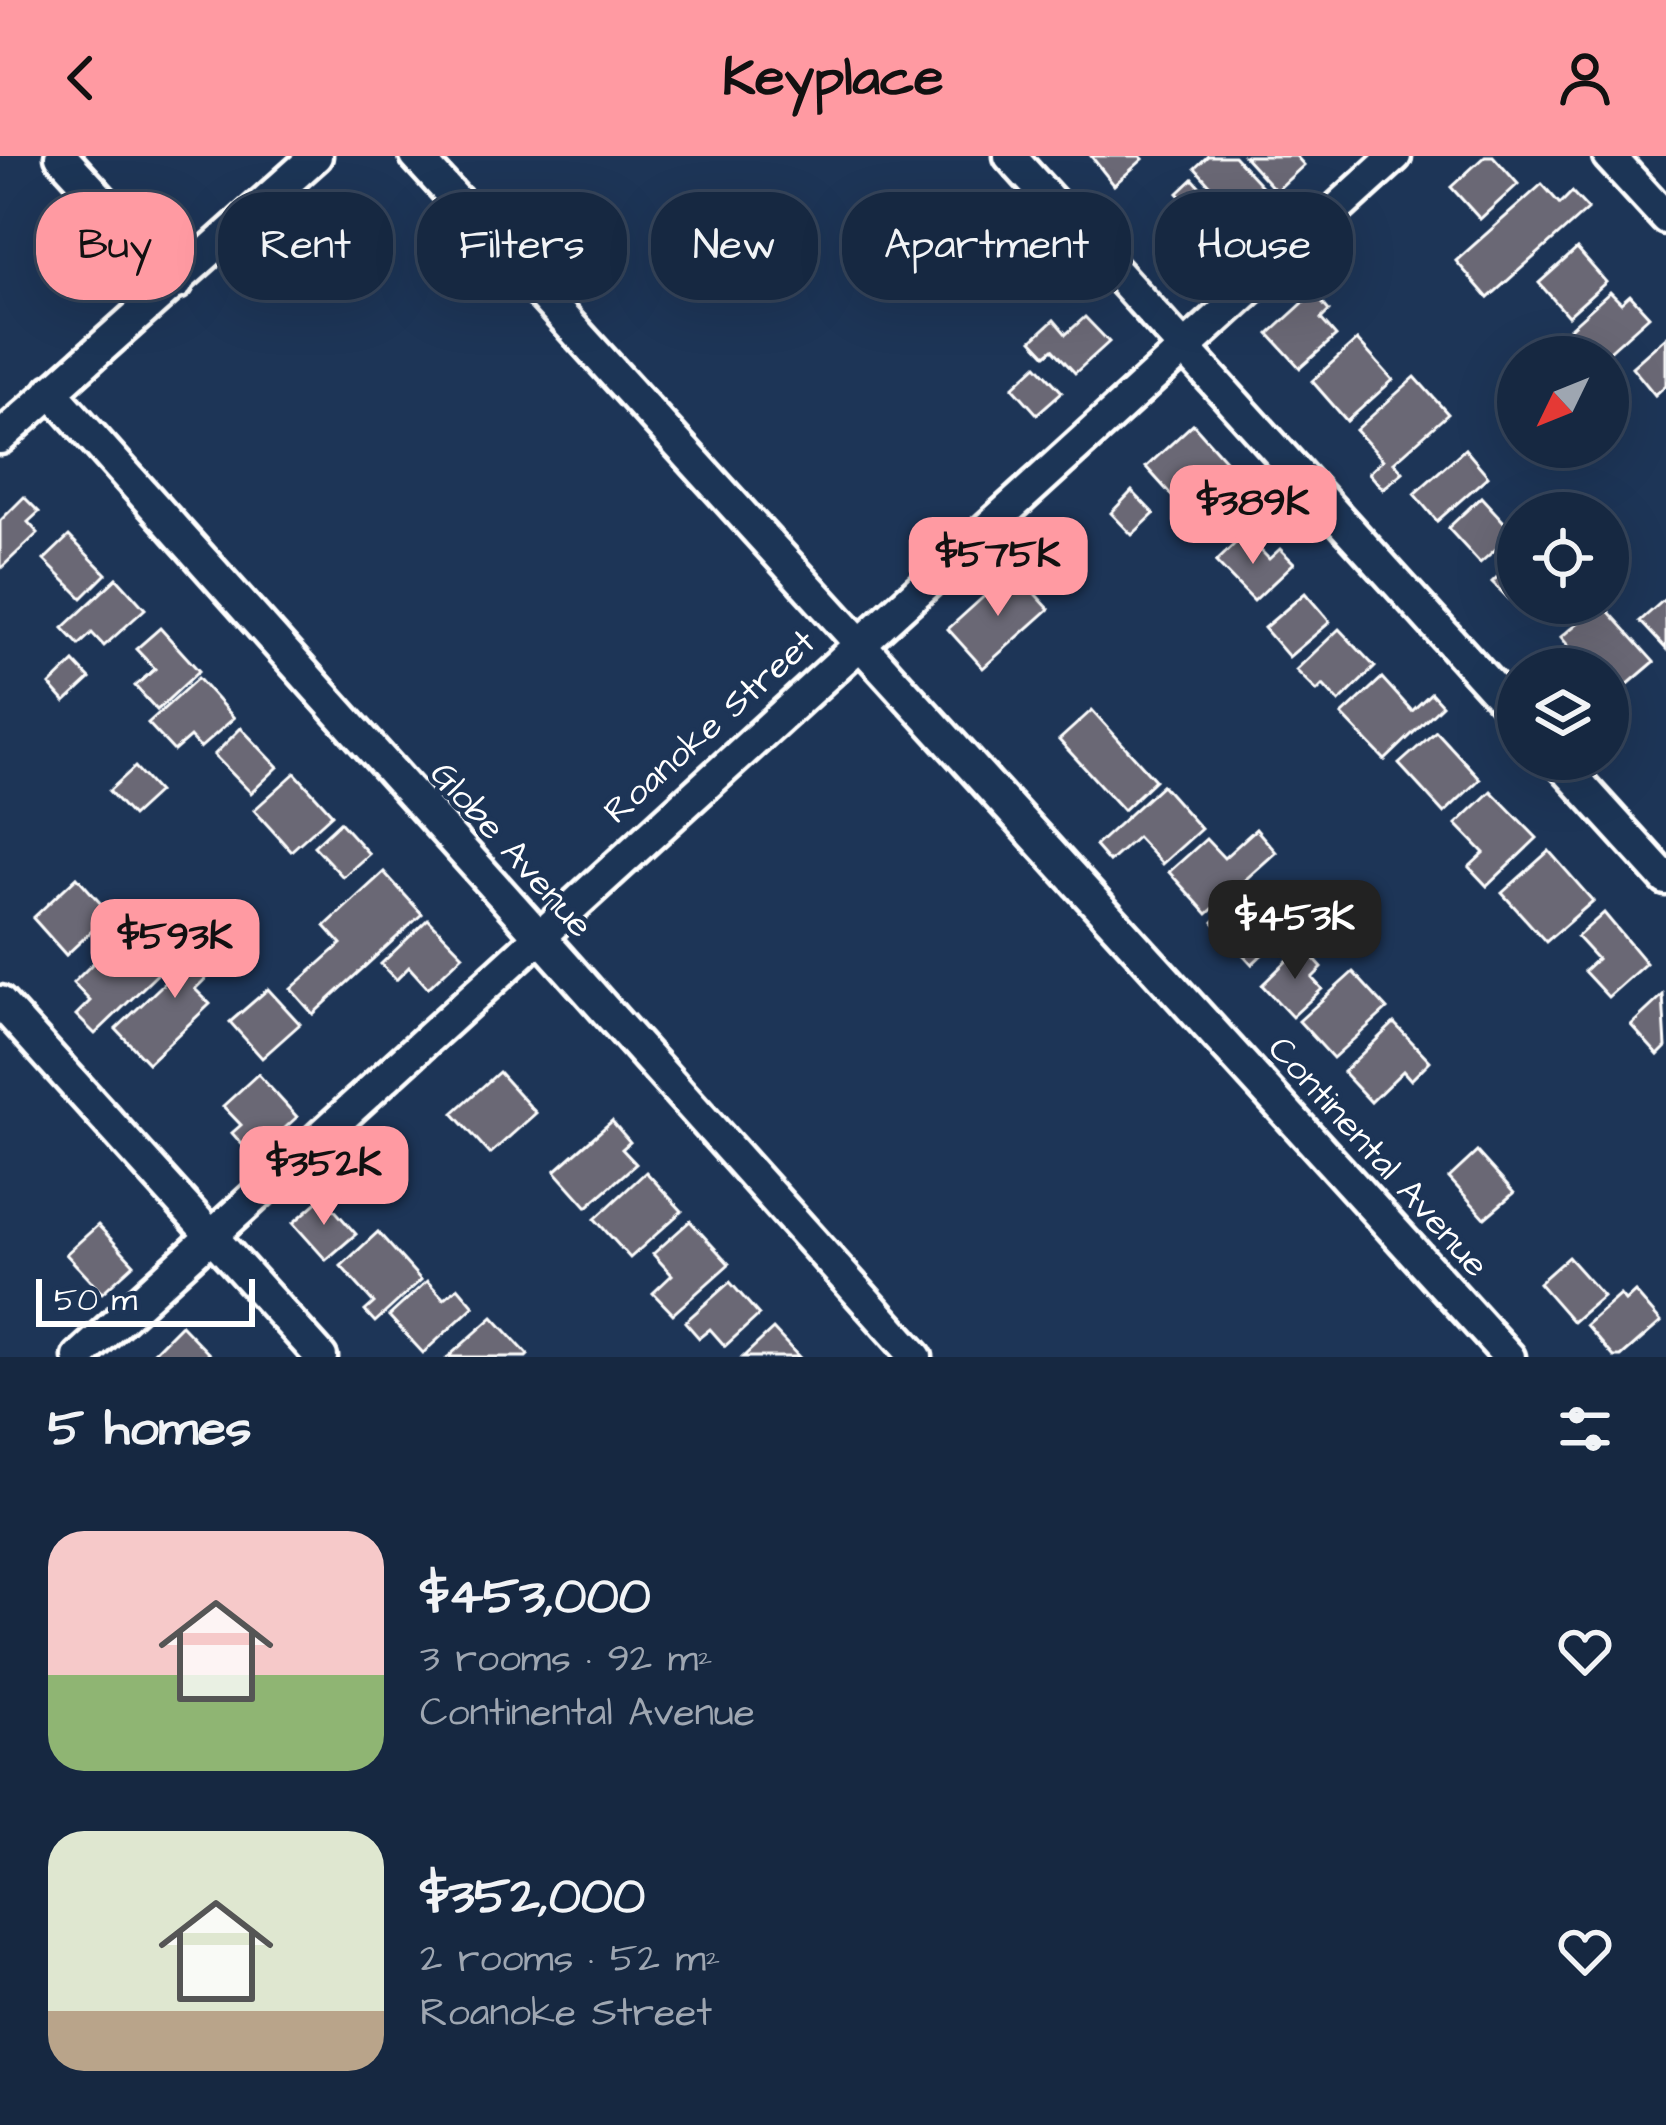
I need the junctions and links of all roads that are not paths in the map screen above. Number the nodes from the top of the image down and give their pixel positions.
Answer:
1 (61, 156) edge
2 (316, 156) edge
3 (416, 156) edge
4 (1010, 156) edge
5 (1395, 156) edge
6 (1609, 156) edge
7 (94, 192) edge
8 (1666, 218) edge
9 (194, 267) edge
10 (156, 300) edge
11 (1184, 348) junction
12 (51, 391) junction
13 (0, 438) edge
14 (859, 644) junction
15 (1497, 693) edge
16 (1576, 780) edge
17 (1666, 879) edge
18 (538, 938) junction
19 (0, 1002) edge
20 (212, 1236) junction
21 (79, 1357) edge
22 (321, 1357) edge
23 (916, 1357) edge
24 (1508, 1357) edge

1 - 7 street
2 - 9 street
3 - 14 street, Continental Avenue
4 - 11 street
5 - 11 street, Roanoke Street
6 - 8 street
10 - 12 street
11 - 14 street, Roanoke Street
11 - 15 street
12 - 13 street
12 - 18 street, Globe Avenue
14 - 18 street, Roanoke Street
14 - 24 street, Continental Avenue
16 - 17 street
18 - 20 street, Roanoke Street
18 - 23 street, Globe Avenue
19 - 20 street
20 - 21 street, Roanoke Street
20 - 22 street

